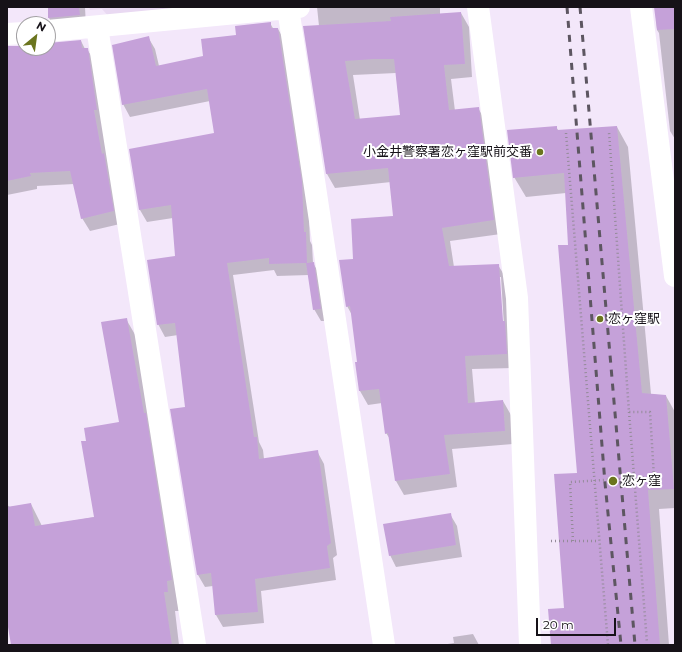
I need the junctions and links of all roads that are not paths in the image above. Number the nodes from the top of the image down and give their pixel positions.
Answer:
1 (293, 7) edge
2 (478, 7) edge
3 (641, 7) edge
4 (97, 27) junction
5 (56, 30) edge
6 (675, 276) edge
7 (194, 645) edge
8 (384, 645) edge
9 (530, 645) edge

1 - 4 street
1 - 8 street
2 - 9 street
3 - 6 street
4 - 5 street
4 - 7 street

